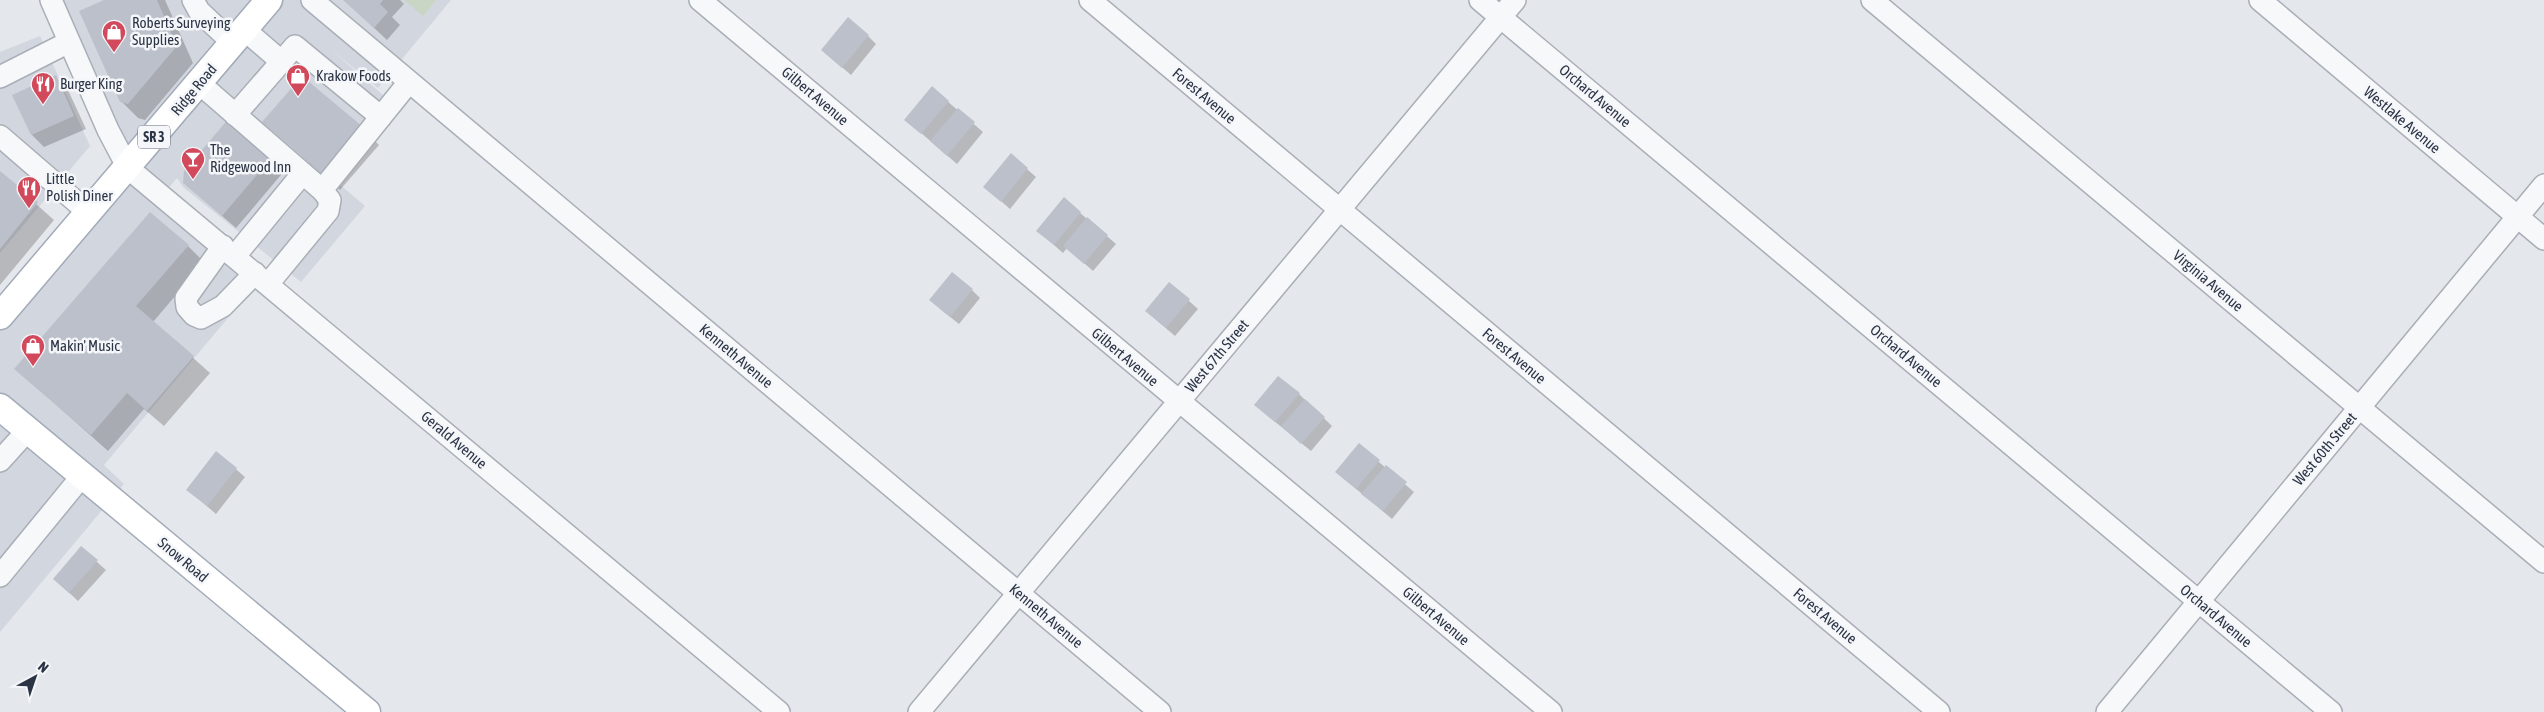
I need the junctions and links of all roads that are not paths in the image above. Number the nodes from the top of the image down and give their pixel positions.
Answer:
1 (51, 0) edge
2 (193, 0) edge
3 (269, 0) edge
4 (312, 0) edge
5 (700, 0) edge
6 (1090, 0) edge
7 (1480, 0) edge
8 (1515, 0) edge
9 (1872, 0) edge
10 (2260, 0) edge
11 (1500, 17) junction
12 (239, 36) junction
13 (69, 42) junction
14 (282, 62) junction
15 (0, 77) edge
16 (410, 82) junction
17 (199, 83) junction
18 (235, 115) junction
19 (381, 117) junction
20 (0, 136) edge
21 (128, 168) junction
22 (303, 173) junction
23 (2544, 185) edge
24 (322, 190) junction
25 (1341, 210) junction
26 (88, 212) junction
27 (2517, 217) junction
28 (2544, 239) edge
29 (229, 251) junction
30 (261, 278) junction
31 (0, 316) edge
32 (1178, 401) junction
33 (0, 407) edge
34 (2360, 408) junction
35 (28, 430) junction
36 (0, 461) edge
37 (82, 476) junction
38 (2544, 562) edge
39 (0, 576) edge
40 (1019, 594) junction
41 (2199, 602) junction
42 (367, 712) edge
43 (780, 712) edge
44 (919, 712) edge
45 (1160, 712) edge
46 (1551, 712) edge
47 (1939, 712) edge
48 (2106, 712) edge
49 (2332, 712) edge

1 - 13 street
2 - 12 street
3 - 12 main road, Ridge Road / SR 3
4 - 16 street, Kenneth Avenue
5 - 32 street, Gilbert Avenue
6 - 25 street, Forest Avenue
7 - 11 street, Orchard Avenue
8 - 11 street, West 67th Street
9 - 34 street, Virginia Avenue
10 - 27 street, Westlake Avenue
11 - 25 street, West 67th Street
11 - 41 street, Orchard Avenue
12 - 14 street
12 - 17 main road, Ridge Road / SR 3
13 - 15 street
13 - 21 street
14 - 18 street
14 - 19 street
16 - 19 street
16 - 40 street, Kenneth Avenue
17 - 18 street
17 - 21 main road, Ridge Road / SR 3
18 - 22 street
19 - 24 street
20 - 26 street
21 - 26 main road, Ridge Road / SR 3
21 - 29 street, Gerald Avenue
22 - 24 street
22 - 29 street
23 - 27 street, West 60th Street
24 - 30 street
25 - 32 street, West 67th Street
25 - 47 street, Forest Avenue
26 - 31 main road, Ridge Road / SR 3
27 - 28 street, Westlake Avenue
27 - 34 street, West 60th Street
29 - 30 street, Gerald Avenue
29 - 30 street
30 - 43 street, Gerald Avenue
32 - 40 street, West 67th Street
32 - 46 street, Gilbert Avenue
33 - 35 main road, Snow Road
34 - 38 street, Virginia Avenue
34 - 41 street, West 60th Street
35 - 36 street
35 - 37 main road, Snow Road
37 - 39 street
37 - 42 main road, Snow Road
40 - 44 street, West 67th Street
40 - 45 street, Kenneth Avenue
41 - 48 street, West 60th Street
41 - 49 street, Orchard Avenue

